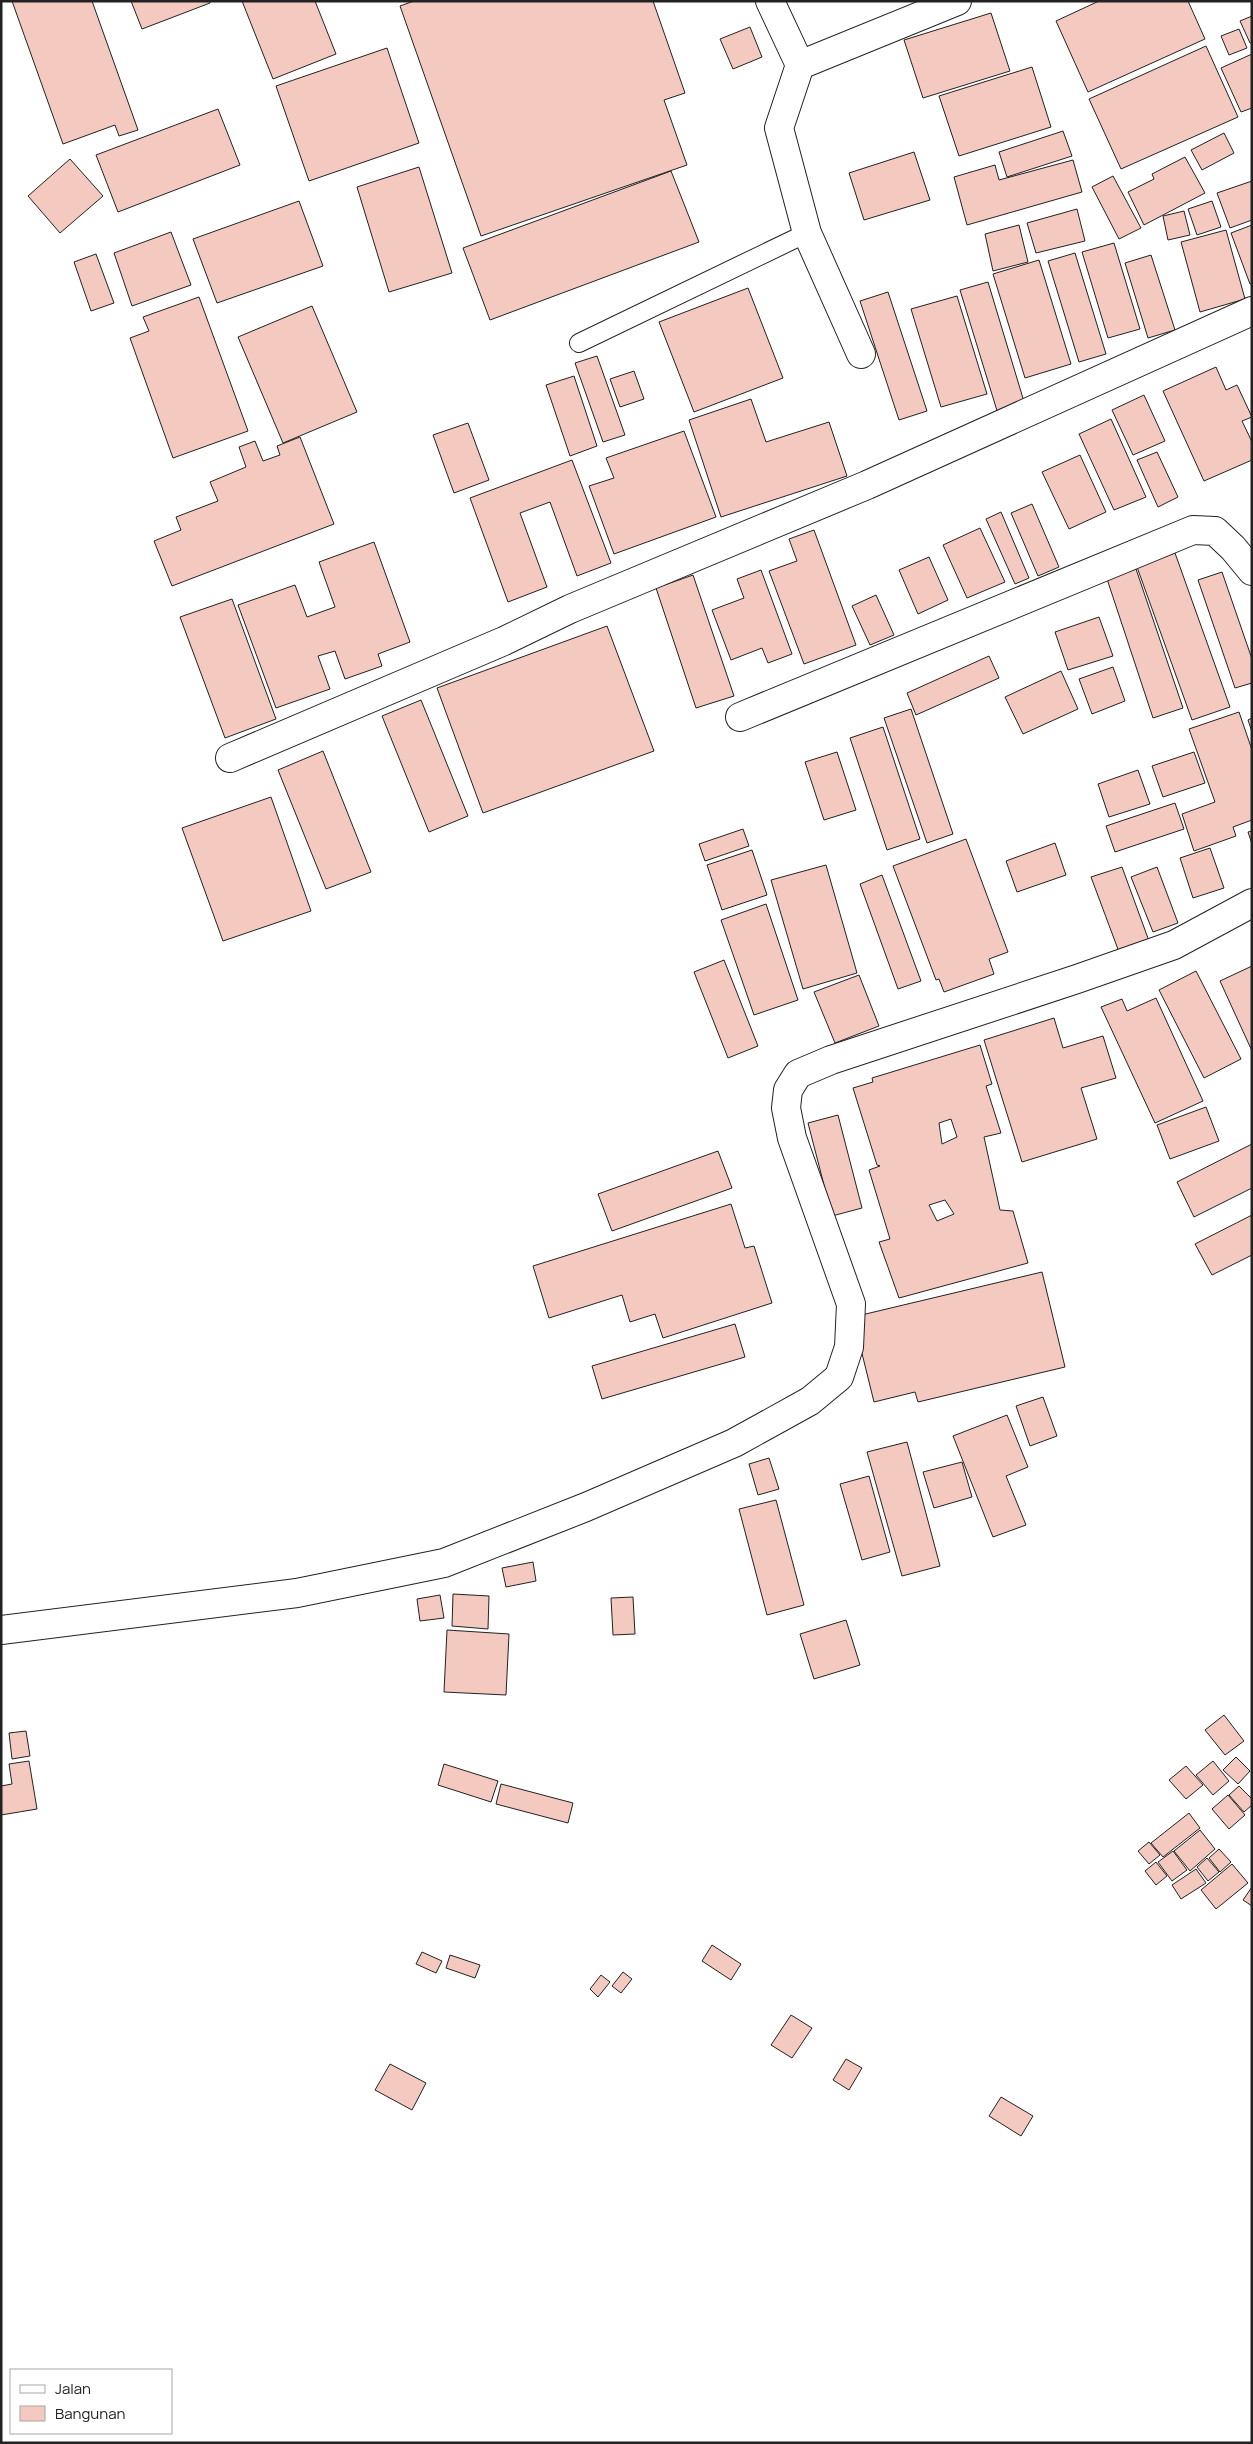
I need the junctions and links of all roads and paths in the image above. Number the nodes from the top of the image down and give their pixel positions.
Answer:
1 (770, 1) edge
2 (957, 1) edge
3 (800, 65) junction
4 (807, 233) junction
5 (1252, 311) edge
6 (579, 342) dead end
7 (861, 354) dead end
8 (1252, 571) edge
9 (740, 717) dead end
10 (230, 758) dead end
11 (1252, 903) edge
12 (1, 1630) edge

1 - 3 street
2 - 3 street
3 - 4 street
4 - 6 lane
4 - 7 street
5 - 10 street
8 - 9 street
11 - 12 street

